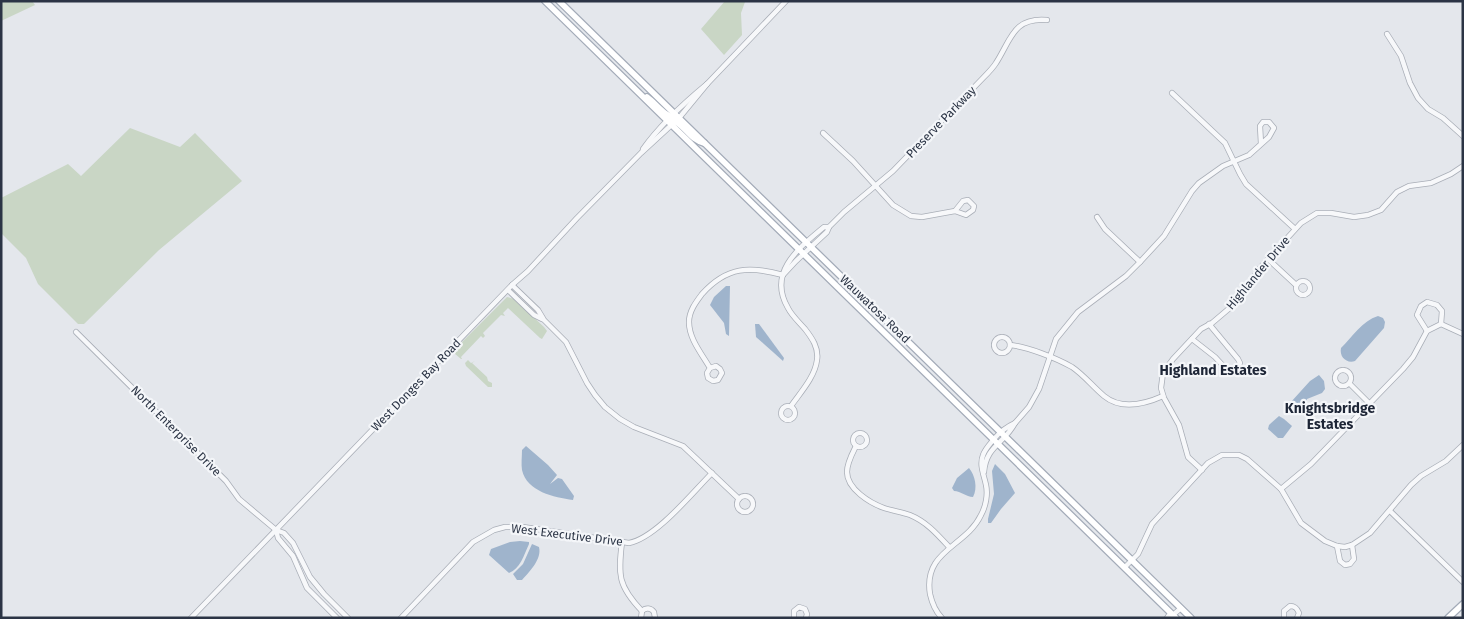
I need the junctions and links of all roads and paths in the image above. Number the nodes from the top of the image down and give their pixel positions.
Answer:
1 (545, 1) edge
2 (559, 1) edge
3 (786, 1) edge
4 (1047, 20) dead end
5 (1387, 34) dead end
6 (707, 84) junction
7 (1172, 93) dead end
8 (671, 117) junction
9 (676, 122) junction
10 (823, 132) dead end
11 (1463, 136) edge
12 (1261, 144) junction
13 (641, 153) junction
14 (1235, 162) junction
15 (1463, 166) edge
16 (876, 186) junction
17 (955, 211) dead end
18 (1097, 217) dead end
19 (1295, 229) junction
20 (809, 245) junction
21 (802, 252) junction
22 (1268, 258) junction
23 (1140, 262) junction
24 (784, 275) junction
25 (1296, 284) dead end
26 (512, 285) junction
27 (508, 290) junction
28 (544, 320) junction
29 (1209, 324) junction
30 (1441, 324) junction
31 (1427, 331) junction
32 (76, 332) dead end
33 (1463, 334) edge
34 (1192, 339) junction
35 (1010, 345) dead end
36 (1050, 357) junction
37 (710, 368) dead end
38 (1350, 384) dead end
39 (1163, 396) junction
40 (1369, 403) junction
41 (792, 406) dead end
42 (1003, 434) junction
43 (996, 441) junction
44 (856, 446) dead end
45 (1463, 446) edge
46 (1202, 470) junction
47 (712, 473) junction
48 (1281, 489) junction
49 (739, 499) dead end
50 (1390, 511) junction
51 (276, 530) junction
52 (622, 542) junction
53 (1352, 545) junction
54 (1337, 546) junction
55 (949, 547) junction
56 (1132, 560) junction
57 (1125, 567) junction
58 (1463, 582) edge
59 (1463, 605) edge
60 (1181, 608) junction
61 (642, 611) junction
62 (1174, 617) edge
63 (191, 618) edge
64 (337, 618) edge
65 (348, 618) edge
66 (400, 618) edge
67 (641, 618) edge
68 (655, 618) edge
69 (794, 618) edge
70 (806, 618) edge
71 (942, 618) edge
72 (1167, 618) edge
73 (1191, 618) edge
74 (1284, 618) edge
75 (1297, 618) edge
76 (1448, 618) edge
77 (1454, 618) edge

1 - 8 main road, Wauwatosa Road
2 - 8 main road, Wauwatosa Road
3 - 6 street, West Donges Bay Road
4 - 16 street, Preserve Parkway
5 - 11 street
6 - 8 street, West Donges Bay Road
6 - 9 street, West Donges Bay Road
7 - 14 street
8 - 9 main road
8 - 9 main road, Wauwatosa Road
8 - 13 street, West Donges Bay Road
9 - 13 street, West Donges Bay Road
9 - 20 main road, Wauwatosa Road
9 - 21 main road, Wauwatosa Road
10 - 16 street
12 - 12 street
12 - 14 street
13 - 26 street, West Donges Bay Road
14 - 19 street
14 - 23 street
15 - 19 street, Highlander Drive
16 - 17 street
16 - 20 street, Preserve Parkway
18 - 23 street
19 - 22 street, Highlander Drive
20 - 21 street, Preserve Parkway
20 - 42 main road, Wauwatosa Road
21 - 24 street, Preserve Parkway
21 - 43 main road, Wauwatosa Road
22 - 25 street
22 - 29 street, Highlander Drive
23 - 36 street
24 - 37 street
24 - 41 street
26 - 27 street, West Donges Bay Road
26 - 28 street
27 - 28 street
27 - 51 street, West Donges Bay Road
28 - 47 street
29 - 34 street, Highlander Drive
29 - 34 street
30 - 31 street
30 - 31 street
30 - 33 street
31 - 40 street
32 - 51 street, North Enterprise Drive
34 - 39 street, Highlander Drive
35 - 36 street
36 - 39 street
36 - 42 street
38 - 40 street
39 - 46 street
40 - 48 street
42 - 43 street
42 - 56 main road, Wauwatosa Road
43 - 55 street
43 - 57 main road, Wauwatosa Road
44 - 55 street
45 - 50 street
46 - 48 street
46 - 56 street
47 - 49 street
47 - 52 street, West Executive Drive
48 - 54 street
50 - 53 street
50 - 58 street
51 - 63 street, West Donges Bay Road
51 - 64 street, North Enterprise Drive
51 - 65 street, North Enterprise Drive
52 - 61 street
52 - 66 street, West Executive Drive
53 - 54 street
53 - 54 street
55 - 71 street
56 - 57 street
56 - 60 main road, Wauwatosa Road
57 - 62 main road, Wauwatosa Road
59 - 76 main road
59 - 77 main road
60 - 62 street
60 - 73 main road, Wauwatosa Road
61 - 67 street
61 - 68 street
62 - 72 street
69 - 70 street
74 - 75 street

